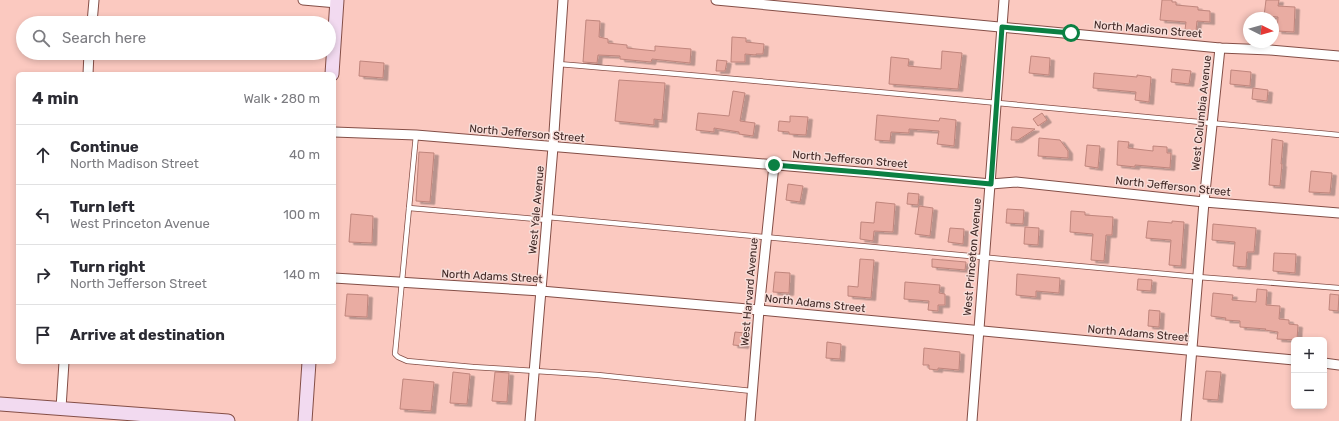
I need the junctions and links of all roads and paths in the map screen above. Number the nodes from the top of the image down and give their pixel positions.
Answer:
1 (94, 0) edge
2 (303, 0) edge
3 (563, 0) edge
4 (716, 0) edge
5 (1004, 0) edge
6 (337, 1) edge
7 (93, 16) edge
8 (336, 16) edge
9 (1002, 27) junction
10 (1220, 48) junction
11 (1339, 56) edge
12 (89, 60) edge
13 (333, 60) edge
14 (558, 64) junction
15 (88, 72) edge
16 (332, 72) edge
17 (996, 103) junction
18 (1212, 123) junction
19 (336, 132) edge
20 (416, 135) junction
21 (1339, 135) edge
22 (553, 147) junction
23 (774, 165) junction
24 (991, 184) junction
25 (1204, 202) junction
26 (409, 208) junction
27 (1339, 213) edge
28 (547, 219) junction
29 (766, 237) junction
30 (984, 257) junction
31 (1198, 277) junction
32 (336, 278) edge
33 (403, 282) junction
34 (1339, 288) edge
35 (541, 291) junction
36 (758, 310) junction
37 (978, 331) junction
38 (1193, 350) junction
39 (1291, 360) edge
40 (1327, 363) edge
41 (64, 364) edge
42 (309, 364) edge
43 (1339, 365) edge
44 (534, 370) junction
45 (752, 391) junction
46 (0, 404) edge
47 (61, 408) junction
48 (228, 421) edge
49 (304, 421) edge
50 (530, 421) edge
51 (750, 421) edge
52 (972, 421) edge
53 (1186, 421) edge

1 - 7 street
2 - 6 street
3 - 14 street, West Yale Avenue
4 - 9 street, North Madison Street
5 - 9 street, West Princeton Avenue
6 - 8 street
9 - 10 street, North Madison Street
9 - 17 street, West Princeton Avenue
10 - 11 street, North Madison Street
10 - 18 street, West Columbia Avenue
12 - 15 street
13 - 16 street
14 - 17 lane
14 - 22 street, West Yale Avenue
17 - 18 lane
17 - 24 street, West Princeton Avenue
18 - 21 lane
18 - 25 street, West Columbia Avenue
19 - 20 street, North Jefferson Street
20 - 22 street, North Jefferson Street
20 - 26 lane
22 - 23 street, North Jefferson Street
22 - 28 street, West Yale Avenue
23 - 24 street, North Jefferson Street
23 - 29 street, West Harvard Avenue
24 - 25 street, North Jefferson Street
24 - 30 street, West Princeton Avenue
25 - 27 street, North Jefferson Street
25 - 31 street, West Columbia Avenue
26 - 28 lane
26 - 33 lane
28 - 29 lane
28 - 35 street, West Yale Avenue
29 - 30 lane
29 - 36 street, West Harvard Avenue
30 - 31 lane
30 - 37 street, West Princeton Avenue
31 - 34 lane
31 - 38 street, West Columbia Avenue
32 - 33 street, North Adams Street
33 - 35 street, North Adams Street
33 - 44 lane
35 - 36 street, North Adams Street
35 - 44 street, West Yale Avenue
36 - 37 street, North Adams Street
36 - 45 street, West Harvard Avenue
37 - 38 street, North Adams Street
37 - 52 street, West Princeton Avenue
38 - 39 street, North Adams Street
38 - 53 street, West Columbia Avenue
40 - 43 street
41 - 47 street
42 - 49 street
44 - 45 lane
44 - 50 street, West Yale Avenue
45 - 51 street, West Harvard Avenue
46 - 47 street
47 - 48 street

